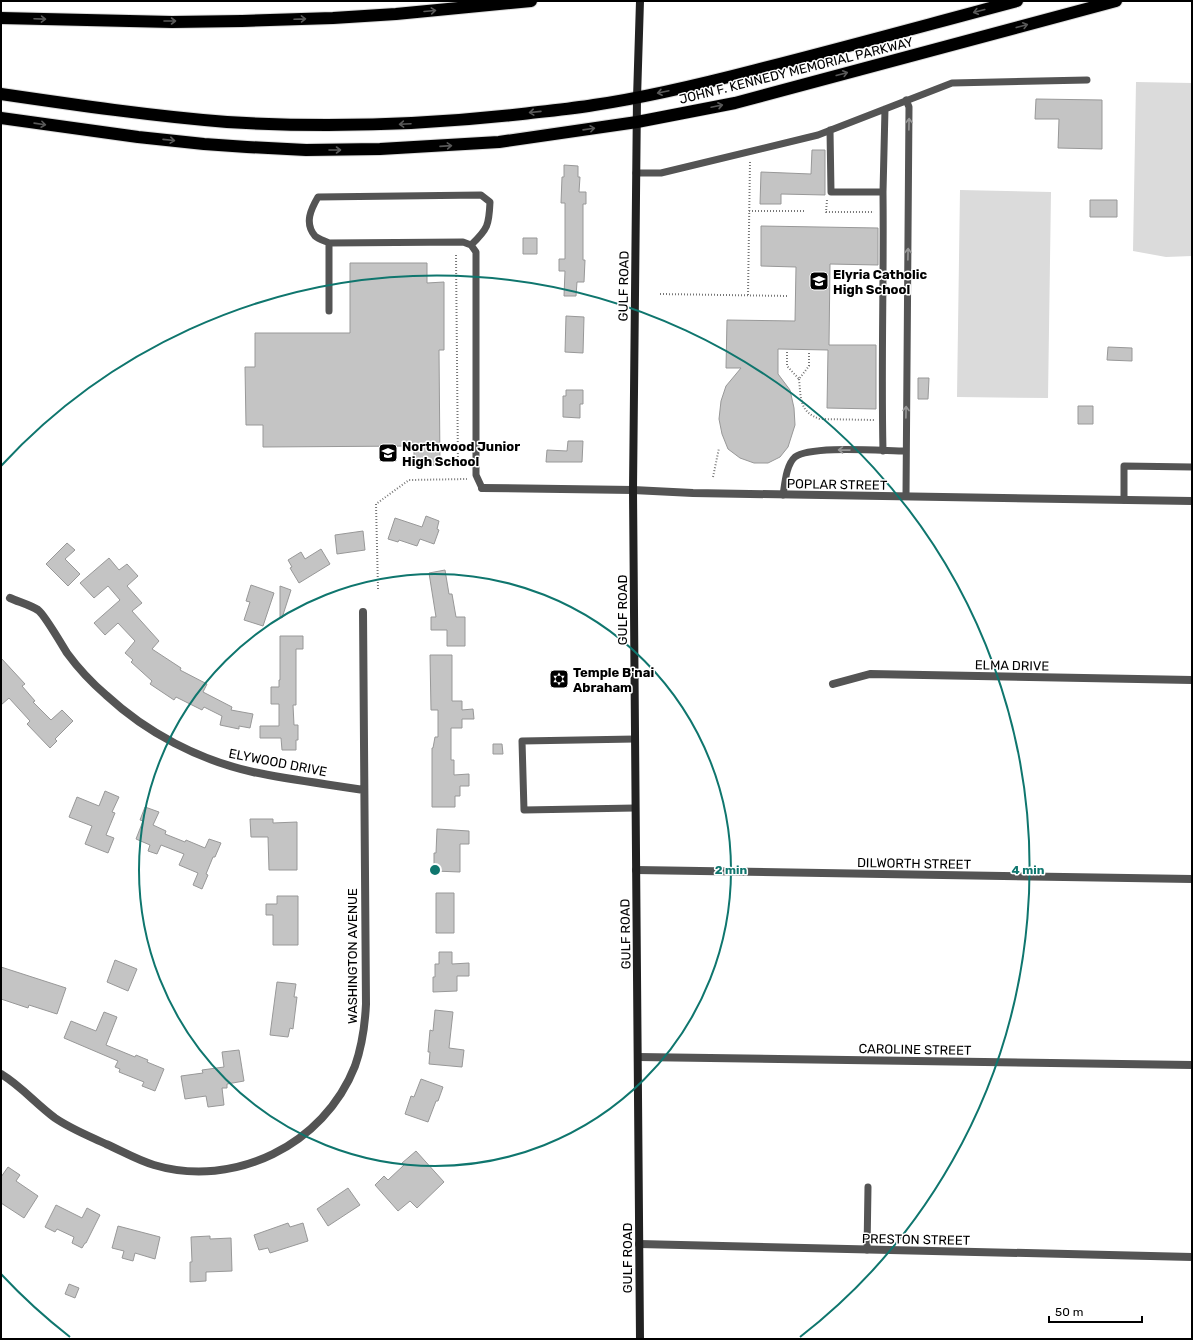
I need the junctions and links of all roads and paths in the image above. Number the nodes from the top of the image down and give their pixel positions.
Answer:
1 (531, 1) edge
2 (640, 1) edge
3 (1017, 1) edge
4 (1116, 1) edge
5 (1, 18) edge
6 (1087, 80) dead end
7 (1, 94) edge
8 (637, 98) junction
9 (906, 100) junction
10 (885, 109) junction
11 (1, 118) edge
12 (637, 122) junction
13 (830, 130) junction
14 (750, 159) dead end
15 (636, 173) junction
16 (883, 192) junction
17 (827, 196) dead end
18 (749, 211) junction
19 (806, 211) dead end
20 (880, 212) dead end
21 (329, 244) junction
22 (471, 245) junction
23 (456, 255) dead end
24 (660, 294) dead end
25 (748, 295) junction
26 (789, 296) dead end
27 (329, 310) dead end
28 (787, 352) dead end
29 (810, 352) dead end
30 (799, 379) junction
31 (877, 420) dead end
32 (719, 448) dead end
33 (883, 451) junction
34 (906, 451) junction
35 (1192, 467) edge
36 (458, 468) dead end
37 (713, 477) dead end
38 (478, 479) junction
39 (482, 488) joint
40 (633, 490) junction
41 (783, 495) junction
42 (906, 496) junction
43 (1124, 500) junction
44 (1192, 501) edge
45 (378, 589) dead end
46 (10, 598) dead end
47 (363, 612) dead end
48 (1192, 680) edge
49 (833, 684) dead end
50 (635, 739) junction
51 (364, 790) junction
52 (635, 808) junction
53 (636, 870) junction
54 (1192, 879) edge
55 (638, 1057) junction
56 (1192, 1066) edge
57 (1, 1074) edge
58 (868, 1187) dead end
59 (639, 1244) junction
60 (867, 1250) junction
61 (1192, 1257) edge
62 (640, 1339) edge

5 -> 1 highway
2 - 8 street, GULF ROAD
3 -> 8 highway, JOHN F. KENNEDY MEMORIAL PARKWAY
12 -> 4 highway, JOHN F. KENNEDY MEMORIAL PARKWAY
6 - 9 lane
8 -> 7 highway, JOHN F. KENNEDY MEMORIAL PARKWAY
8 - 12 street, GULF ROAD
9 - 10 lane
34 -> 9 lane
10 - 13 lane
10 - 16 lane
11 -> 12 highway, JOHN F. KENNEDY MEMORIAL PARKWAY
12 - 15 street, GULF ROAD
13 - 15 lane
13 - 16 lane
14 - 18 path
15 - 40 street, GULF ROAD
16 - 33 lane
17 - 20 path
18 - 19 path
18 - 25 path
21 - 22 lane
21 - 22 lane
21 - 27 lane
22 - 38 lane
23 - 36 path
24 - 25 path
25 - 26 path
28 - 30 path
29 - 30 path
30 - 31 path
32 - 37 path
33 - 34 lane
33 -> 41 lane
34 - 42 lane
35 - 43 lane
38 - 39 lane
38 - 45 path
39 - 40 street, POPLAR STREET
40 - 41 street, POPLAR STREET
40 - 50 street, GULF ROAD
41 - 42 street, POPLAR STREET
42 - 43 street, POPLAR STREET
43 - 44 street, POPLAR STREET
46 - 51 street, ELYWOOD DRIVE
47 - 51 street, WASHINGTON AVENUE
48 - 49 street, ELMA DRIVE
50 - 52 street, GULF ROAD
50 - 52 lane
51 - 57 street, WASHINGTON AVENUE
52 - 53 street, GULF ROAD
53 - 54 street, DILWORTH STREET
53 - 55 street, GULF ROAD
55 - 56 street, CAROLINE STREET
55 - 59 street, GULF ROAD
58 - 60 lane
59 - 60 street, PRESTON STREET
59 - 62 street, GULF ROAD
60 - 61 street, PRESTON STREET

